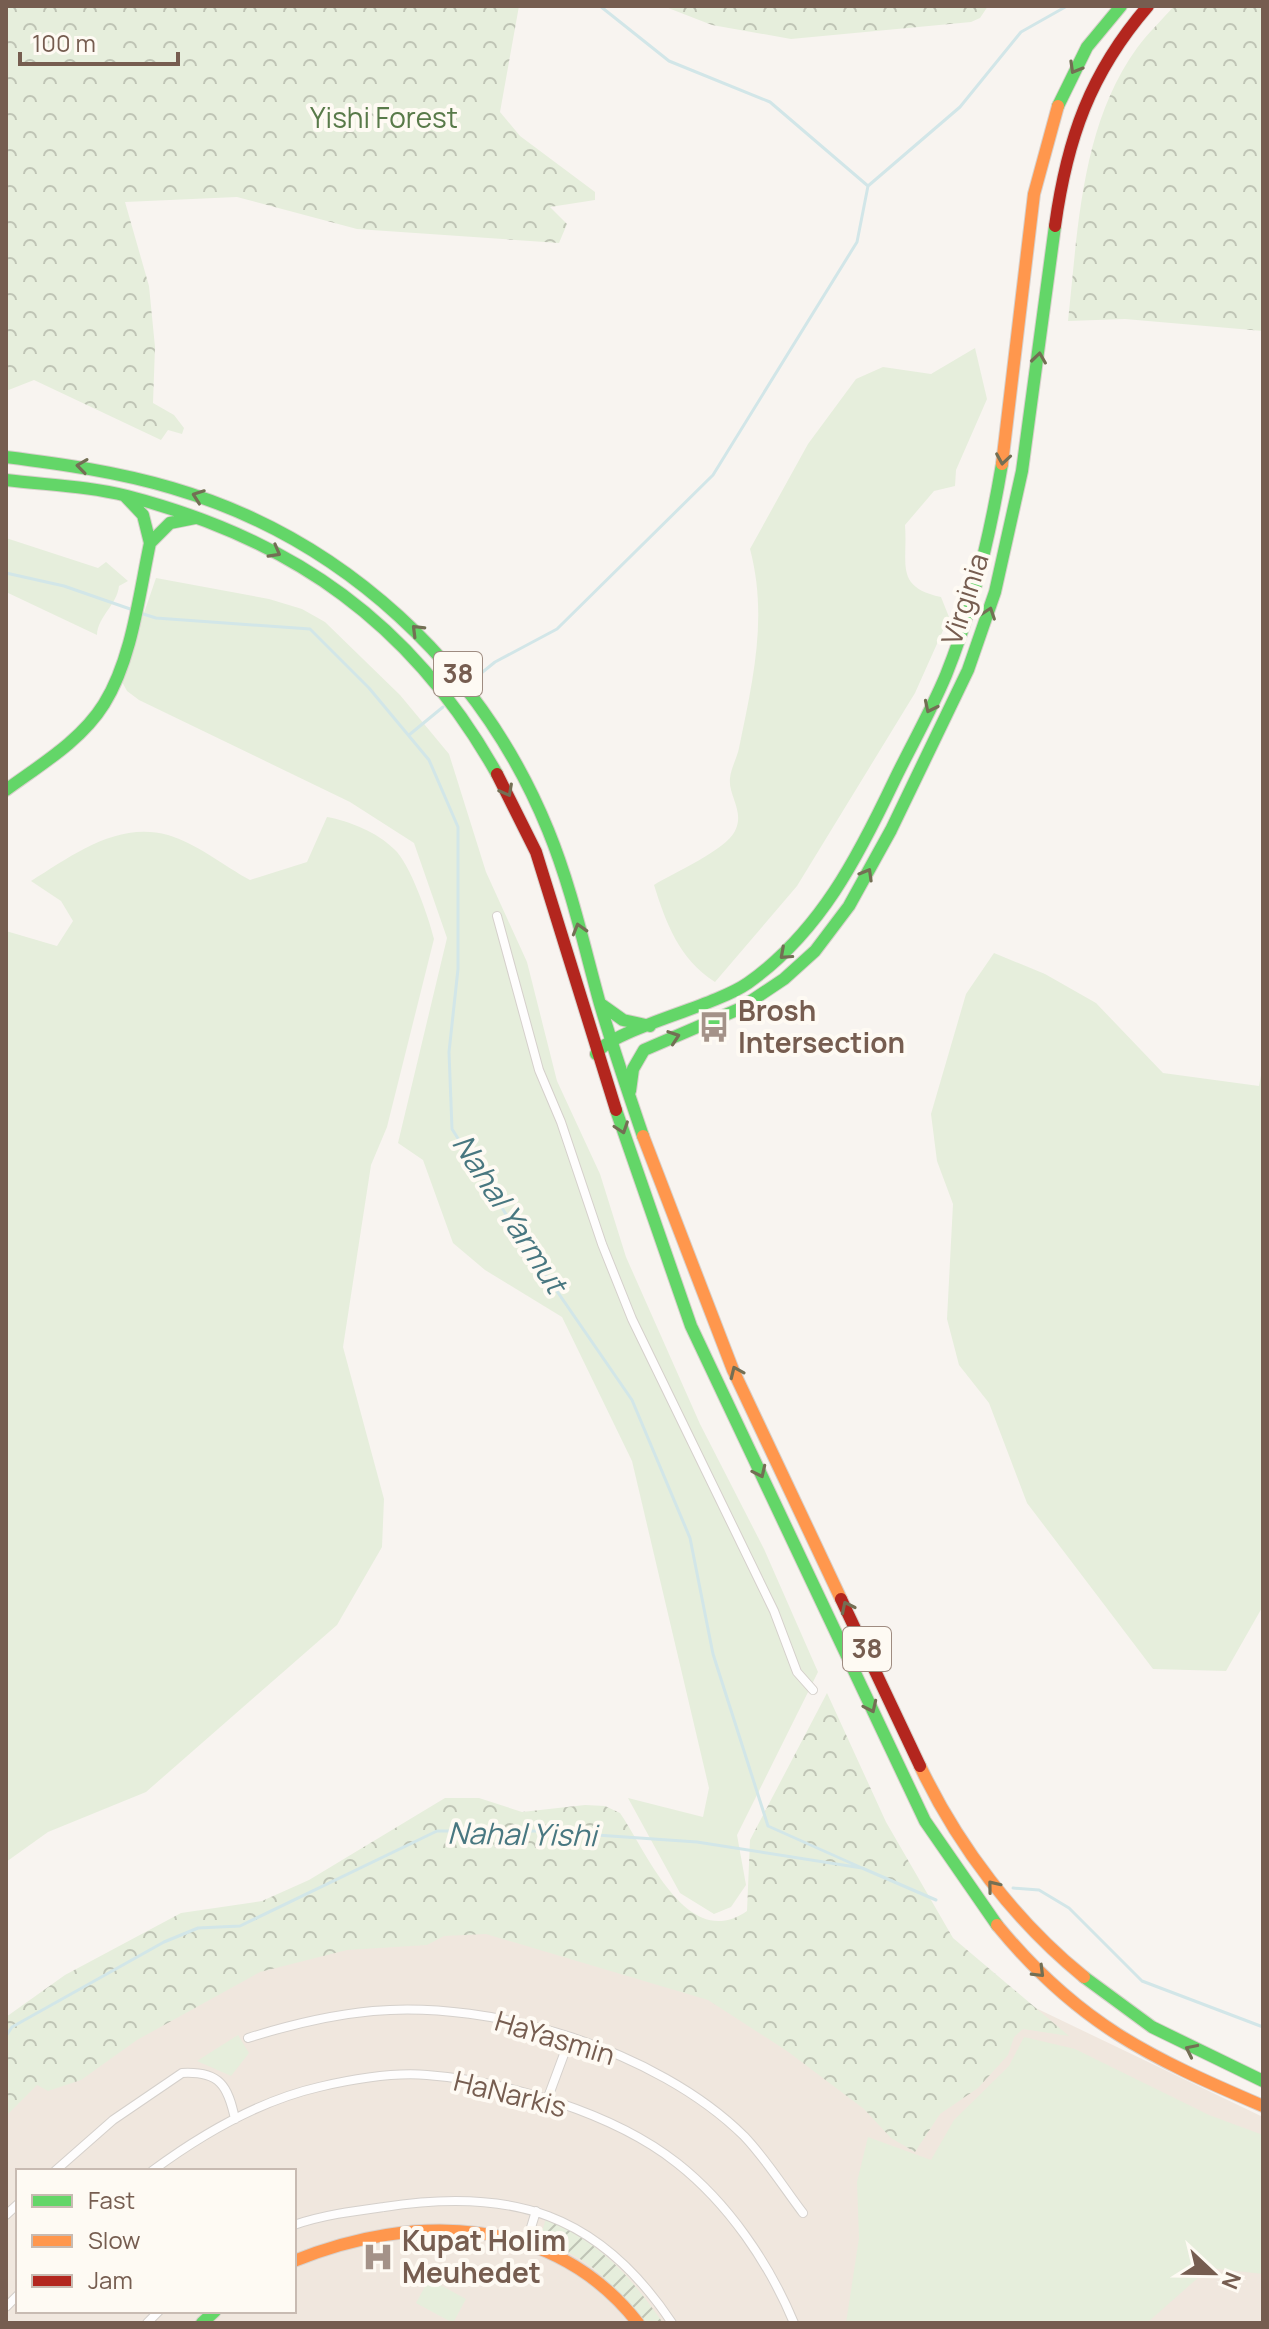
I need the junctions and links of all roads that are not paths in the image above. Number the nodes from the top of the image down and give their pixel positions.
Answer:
1 (1121, 6) edge
2 (1148, 6) edge
3 (6, 457) edge
4 (6, 480) edge
5 (124, 495) junction
6 (196, 518) junction
7 (150, 543) junction
8 (6, 790) edge
9 (497, 916) dead end
10 (601, 1004) junction
11 (650, 1026) junction
12 (611, 1039) junction
13 (596, 1054) junction
14 (630, 1091) junction
15 (813, 1690) dead end
16 (248, 2038) dead end
17 (570, 2038) junction
18 (1263, 2081) edge
19 (547, 2100) junction
20 (1263, 2106) edge
21 (235, 2119) junction
22 (57, 2169) edge
23 (155, 2169) edge
24 (536, 2211) junction
25 (803, 2213) dead end
26 (296, 2224) edge
27 (526, 2244) junction
28 (296, 2260) edge
29 (638, 2323) edge
30 (672, 2323) edge
31 (794, 2323) edge

1 -> 11 main road, Virginia
14 -> 2 main road, Virginia
10 -> 3 main road, 38
4 - 5 main road, 38
5 - 6 main road, 38
5 - 7 main road
6 - 7 main road
6 -> 13 main road, 38
7 - 8 main road
9 - 15 street
10 - 11 main road
10 - 12 main road, 38
11 - 12 main road, Virginia
12 - 13 main road, Virginia
12 - 14 main road, 38
13 -> 20 main road, 38
18 -> 14 main road, 38
16 - 17 street, HaYasmin
17 - 19 street
17 - 25 street, HaYasmin
19 - 21 street, HaNarkis
19 - 31 street, HaNarkis
21 - 22 street
21 - 23 street, HaNarkis
24 - 26 street
24 - 27 street
24 - 30 street
27 - 28 main road
27 - 29 main road

